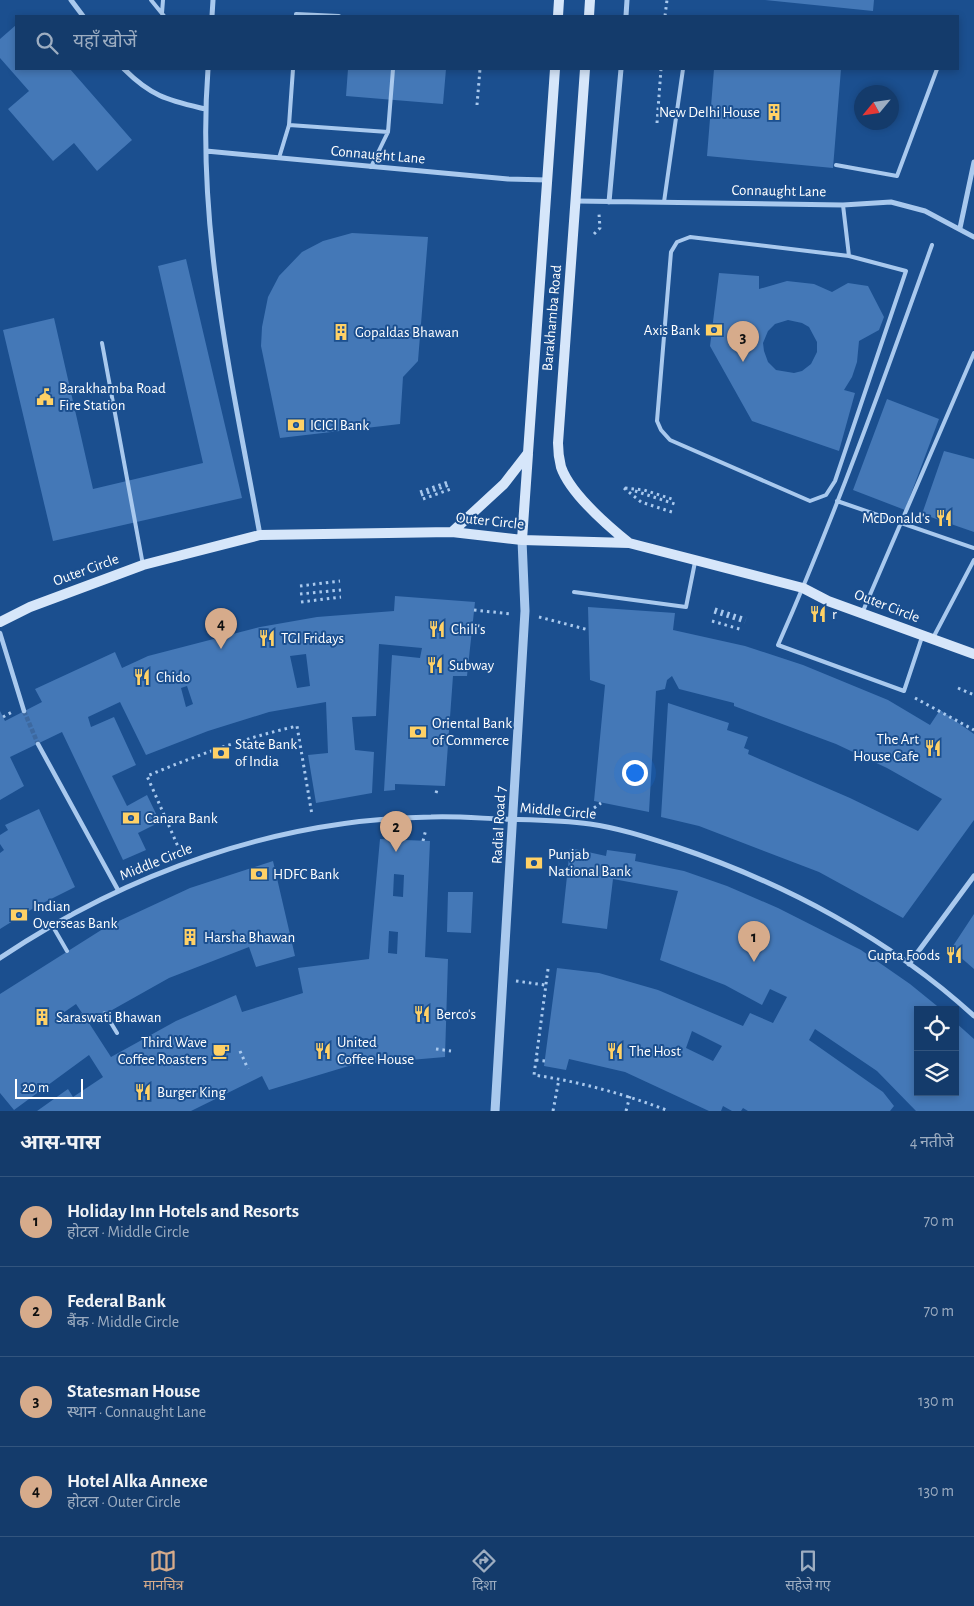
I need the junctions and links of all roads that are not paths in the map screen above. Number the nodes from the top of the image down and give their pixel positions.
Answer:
1 (71, 0) edge
2 (151, 0) edge
3 (163, 0) edge
4 (213, 0) edge
5 (559, 0) edge
6 (590, 0) edge
7 (627, 0) edge
8 (82, 15) edge
9 (163, 15) edge
10 (212, 15) edge
11 (296, 15) edge
12 (318, 15) edge
13 (558, 15) edge
14 (589, 15) edge
15 (626, 15) edge
16 (125, 70) edge
17 (208, 70) edge
18 (293, 70) edge
19 (393, 70) edge
20 (555, 70) edge
21 (585, 70) edge
22 (621, 70) edge
23 (683, 70) edge
24 (937, 70) edge
25 (205, 109) junction
26 (289, 125) junction
27 (388, 132) junction
28 (206, 151) junction
29 (279, 158) junction
30 (974, 162) edge
31 (836, 165) dead end
32 (371, 167) junction
33 (548, 180) junction
34 (576, 201) junction
35 (609, 202) junction
36 (664, 202) junction
37 (843, 205) junction
38 (960, 228) junction
39 (974, 237) edge
40 (932, 245) dead end
41 (849, 256) junction
42 (102, 343) dead end
43 (974, 353) edge
44 (972, 366) edge
45 (528, 453) junction
46 (836, 501) junction
47 (900, 522) junction
48 (452, 532) junction
49 (260, 535) junction
50 (522, 540) junction
51 (629, 544) junction
52 (974, 548) edge
53 (696, 560) junction
54 (974, 560) edge
55 (143, 565) junction
56 (804, 588) junction
57 (574, 592) dead end
58 (863, 611) junction
59 (0, 622) edge
60 (0, 633) edge
61 (928, 637) junction
62 (974, 654) edge
63 (24, 712) tunnel mouth
64 (38, 744) tunnel mouth
65 (513, 819) junction
66 (974, 876) edge
67 (118, 890) junction
68 (52, 925) junction
69 (67, 950) dead end
70 (0, 958) edge
71 (909, 964) junction
72 (105, 1014) dead end
73 (974, 1016) edge
74 (117, 1033) dead end
75 (495, 1111) edge

1 - 8 street
2 - 9 lane
3 - 9 lane
4 - 10 street
5 - 13 main road
6 - 14 main road
7 - 15 street
11 - 12 lane
16 - 25 street
17 - 25 street
18 - 26 lane
19 - 27 lane
20 - 33 main road, Barakhamba Road
21 - 34 main road, Barakhamba Road
22 - 35 street
23 - 36 lane
24 - 31 lane
25 - 28 street
26 - 27 lane
26 - 29 lane
27 - 32 lane
28 - 29 street, Connaught Lane
28 - 49 street
29 - 32 street, Connaught Lane
30 - 38 street
32 - 33 street, Connaught Lane
33 - 45 main road, Barakhamba Road
34 - 35 street, Connaught Lane
34 - 51 main road, Barakhamba Road
35 - 36 street, Connaught Lane
36 - 37 street, Connaught Lane
37 - 38 street, Connaught Lane
37 - 41 lane
38 - 39 street, Connaught Lane
40 - 46 lane
41 - 41 lane
42 - 55 lane
43 - 44 lane
44 - 47 lane
45 - 48 main road
45 - 50 main road, Barakhamba Road
46 - 47 lane
46 - 56 lane
47 - 52 lane
47 - 58 lane
48 - 49 main road, Outer Circle
48 - 50 main road, Outer Circle
49 - 55 main road, Outer Circle
50 - 51 main road, Outer Circle
50 - 65 street, Radial Road 7
51 - 53 main road, Outer Circle
53 - 56 main road, Outer Circle
53 - 57 lane
54 - 61 lane
55 - 59 main road, Outer Circle
56 - 58 main road, Outer Circle
56 - 61 lane
58 - 61 main road, Outer Circle
60 - 63 street
61 - 62 main road, Outer Circle
64 - 67 street
65 - 67 street, Middle Circle
65 - 71 street, Middle Circle
65 - 75 street, Radial Road 7
66 - 71 street
67 - 68 street, Middle Circle
68 - 69 lane
68 - 70 street, Middle Circle
71 - 73 street, Middle Circle
72 - 74 lane

